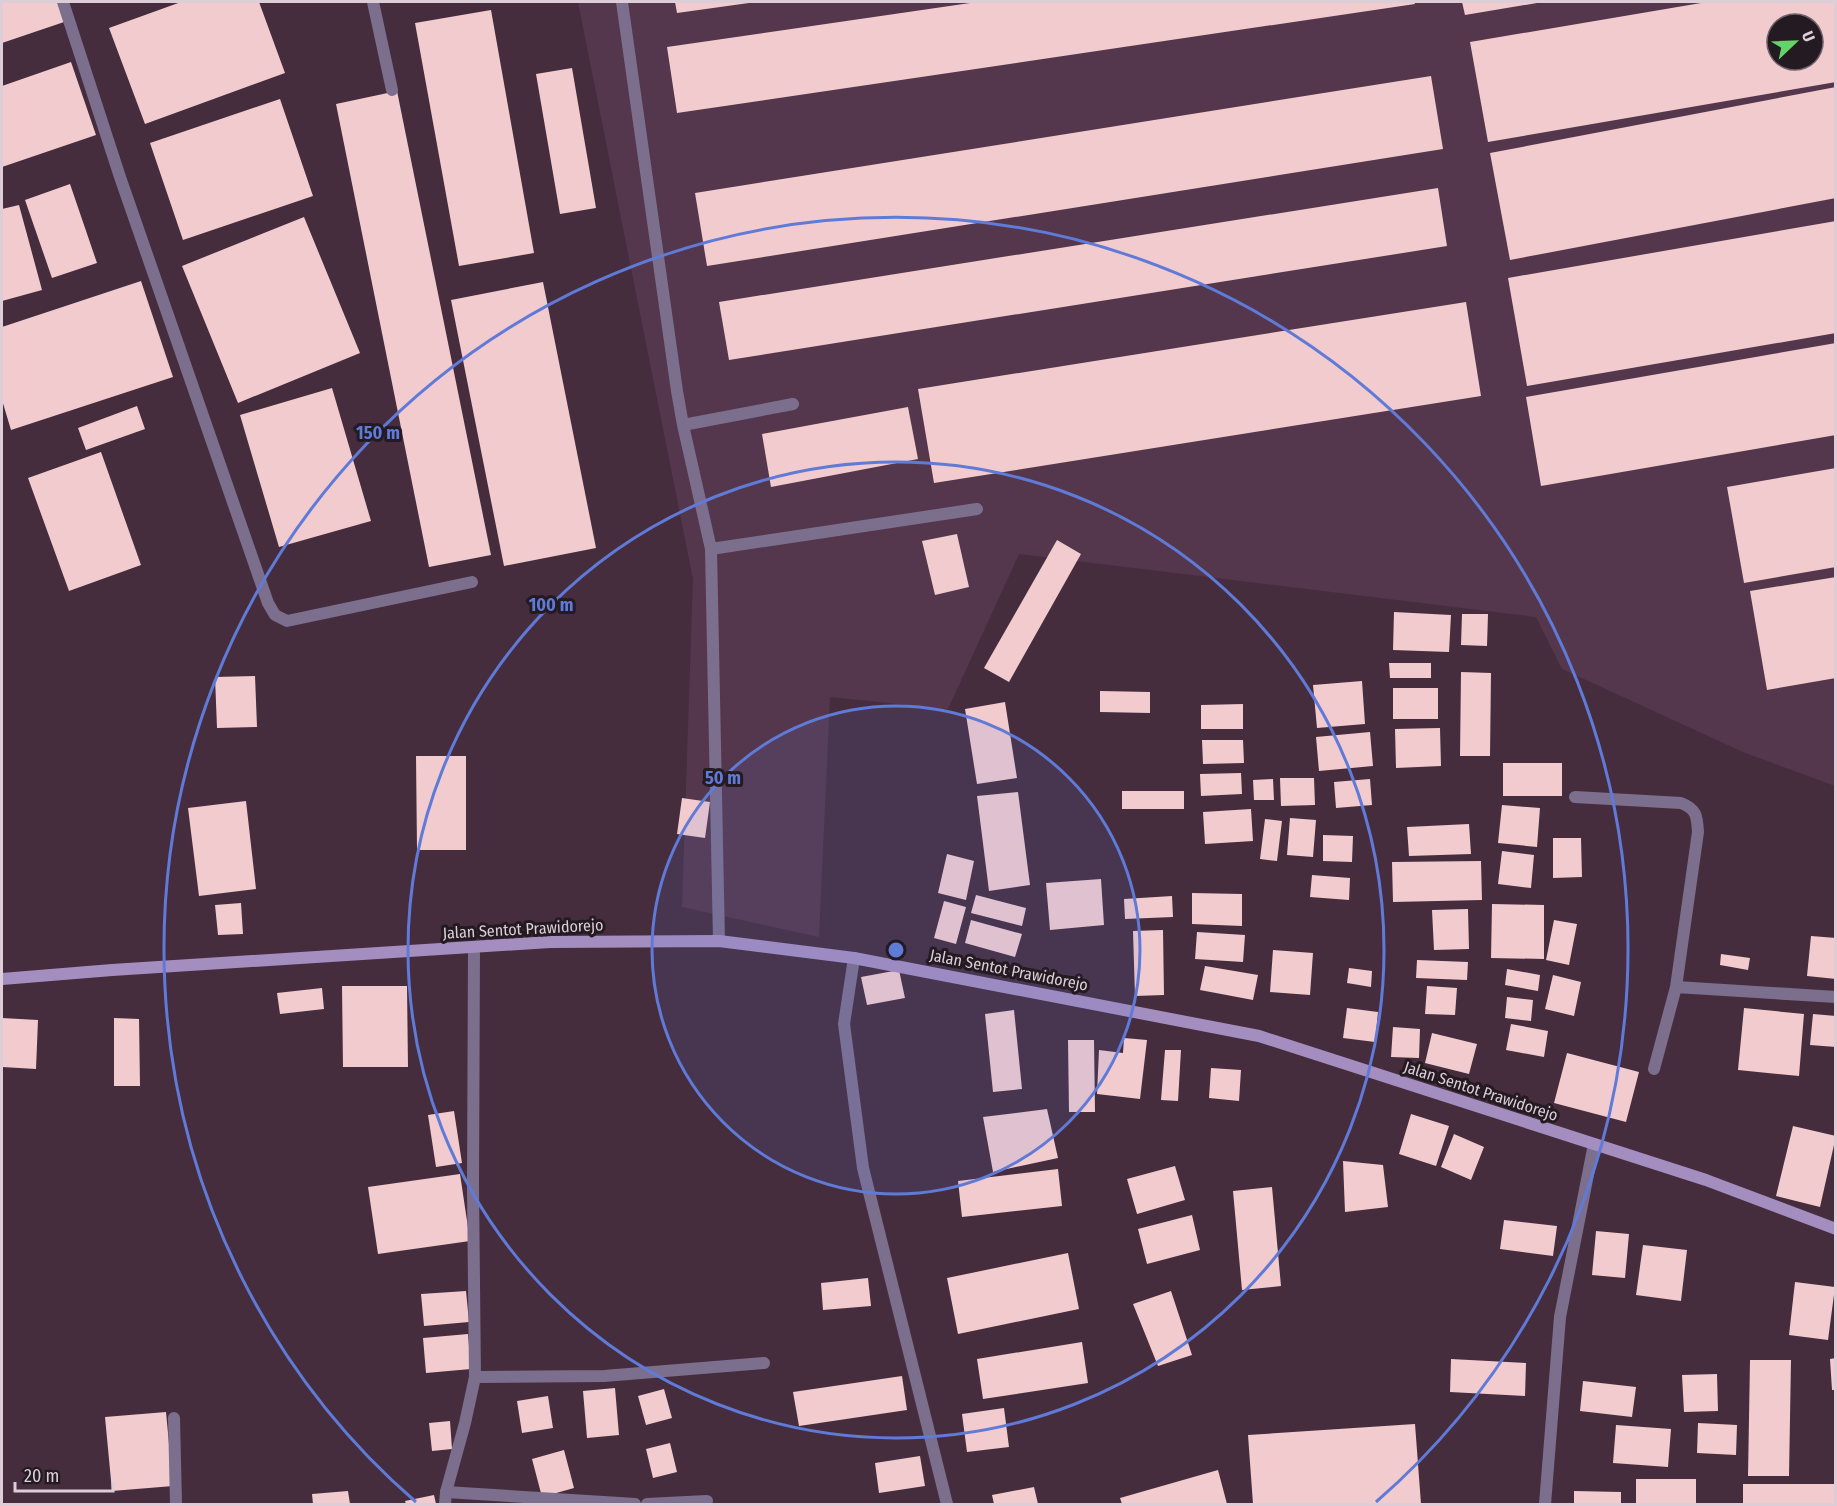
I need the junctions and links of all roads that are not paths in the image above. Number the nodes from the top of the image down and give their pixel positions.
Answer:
1 (63, 2) edge
2 (373, 2) edge
3 (622, 2) edge
4 (392, 90) dead end
5 (793, 404) dead end
6 (683, 425) junction
7 (977, 509) dead end
8 (711, 549) junction
9 (472, 582) dead end
10 (1575, 797) dead end
11 (719, 941) junction
12 (474, 947) junction
13 (854, 958) junction
14 (2, 979) edge
15 (1676, 987) junction
16 (1836, 998) edge
17 (1654, 1069) dead end
18 (1594, 1144) junction
19 (1836, 1229) edge
20 (764, 1363) dead end
21 (476, 1377) junction
22 (174, 1418) dead end
23 (446, 1498) edge
24 (707, 1501) dead end
25 (176, 1504) edge
26 (634, 1504) edge
27 (647, 1504) edge
28 (947, 1504) edge
29 (1545, 1504) edge

1 - 9 street
2 - 4 street
3 - 6 street
5 - 6 street
6 - 8 street
7 - 8 street
8 - 11 street
10 - 15 street
11 - 12 main road, Jalan Sentot Prawidorejo
11 - 13 main road, Jalan Sentot Prawidorejo
12 - 14 main road, Jalan Sentot Prawidorejo
12 - 21 street
13 - 18 main road, Jalan Sentot Prawidorejo
13 - 28 street
15 - 16 street
15 - 17 street
18 - 19 main road, Jalan Sentot Prawidorejo
18 - 29 street
20 - 21 street
21 - 23 street
22 - 25 street
23 - 26 street
24 - 27 street

